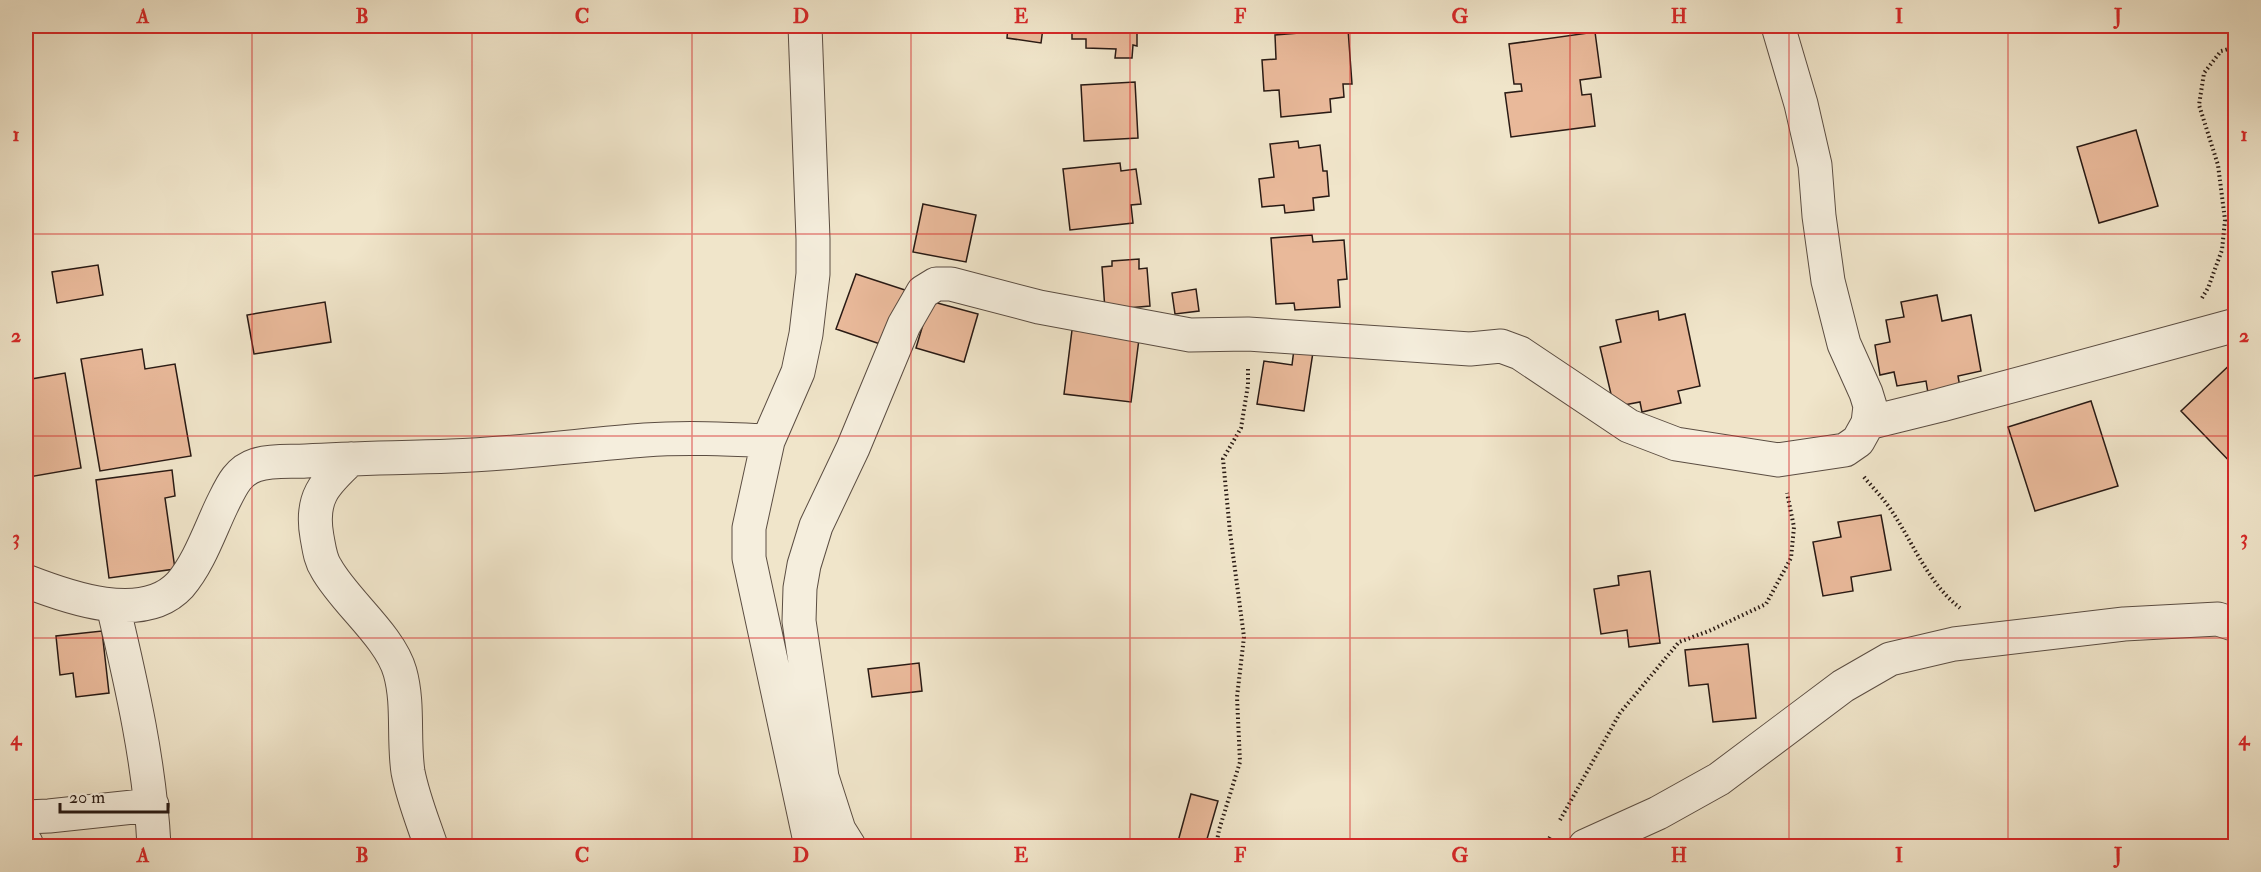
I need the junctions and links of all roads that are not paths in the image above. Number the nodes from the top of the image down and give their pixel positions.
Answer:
1 (805, 26) edge
2 (1778, 26) edge
3 (2235, 325) edge
4 (1868, 423) junction
5 (768, 441) junction
6 (351, 459) junction
7 (26, 581) edge
8 (113, 606) junction
9 (2235, 625) edge
10 (152, 805) junction
11 (26, 816) edge
12 (154, 846) edge
13 (431, 846) edge
14 (811, 846) edge
15 (849, 846) edge
16 (1586, 846) edge

1 - 5 street
2 - 4 street
3 - 4 street
4 - 15 street
5 - 6 street
5 - 14 street
6 - 8 street
6 - 13 street
7 - 8 street
8 - 10 street
9 - 16 street
10 - 11 street
10 - 12 street

